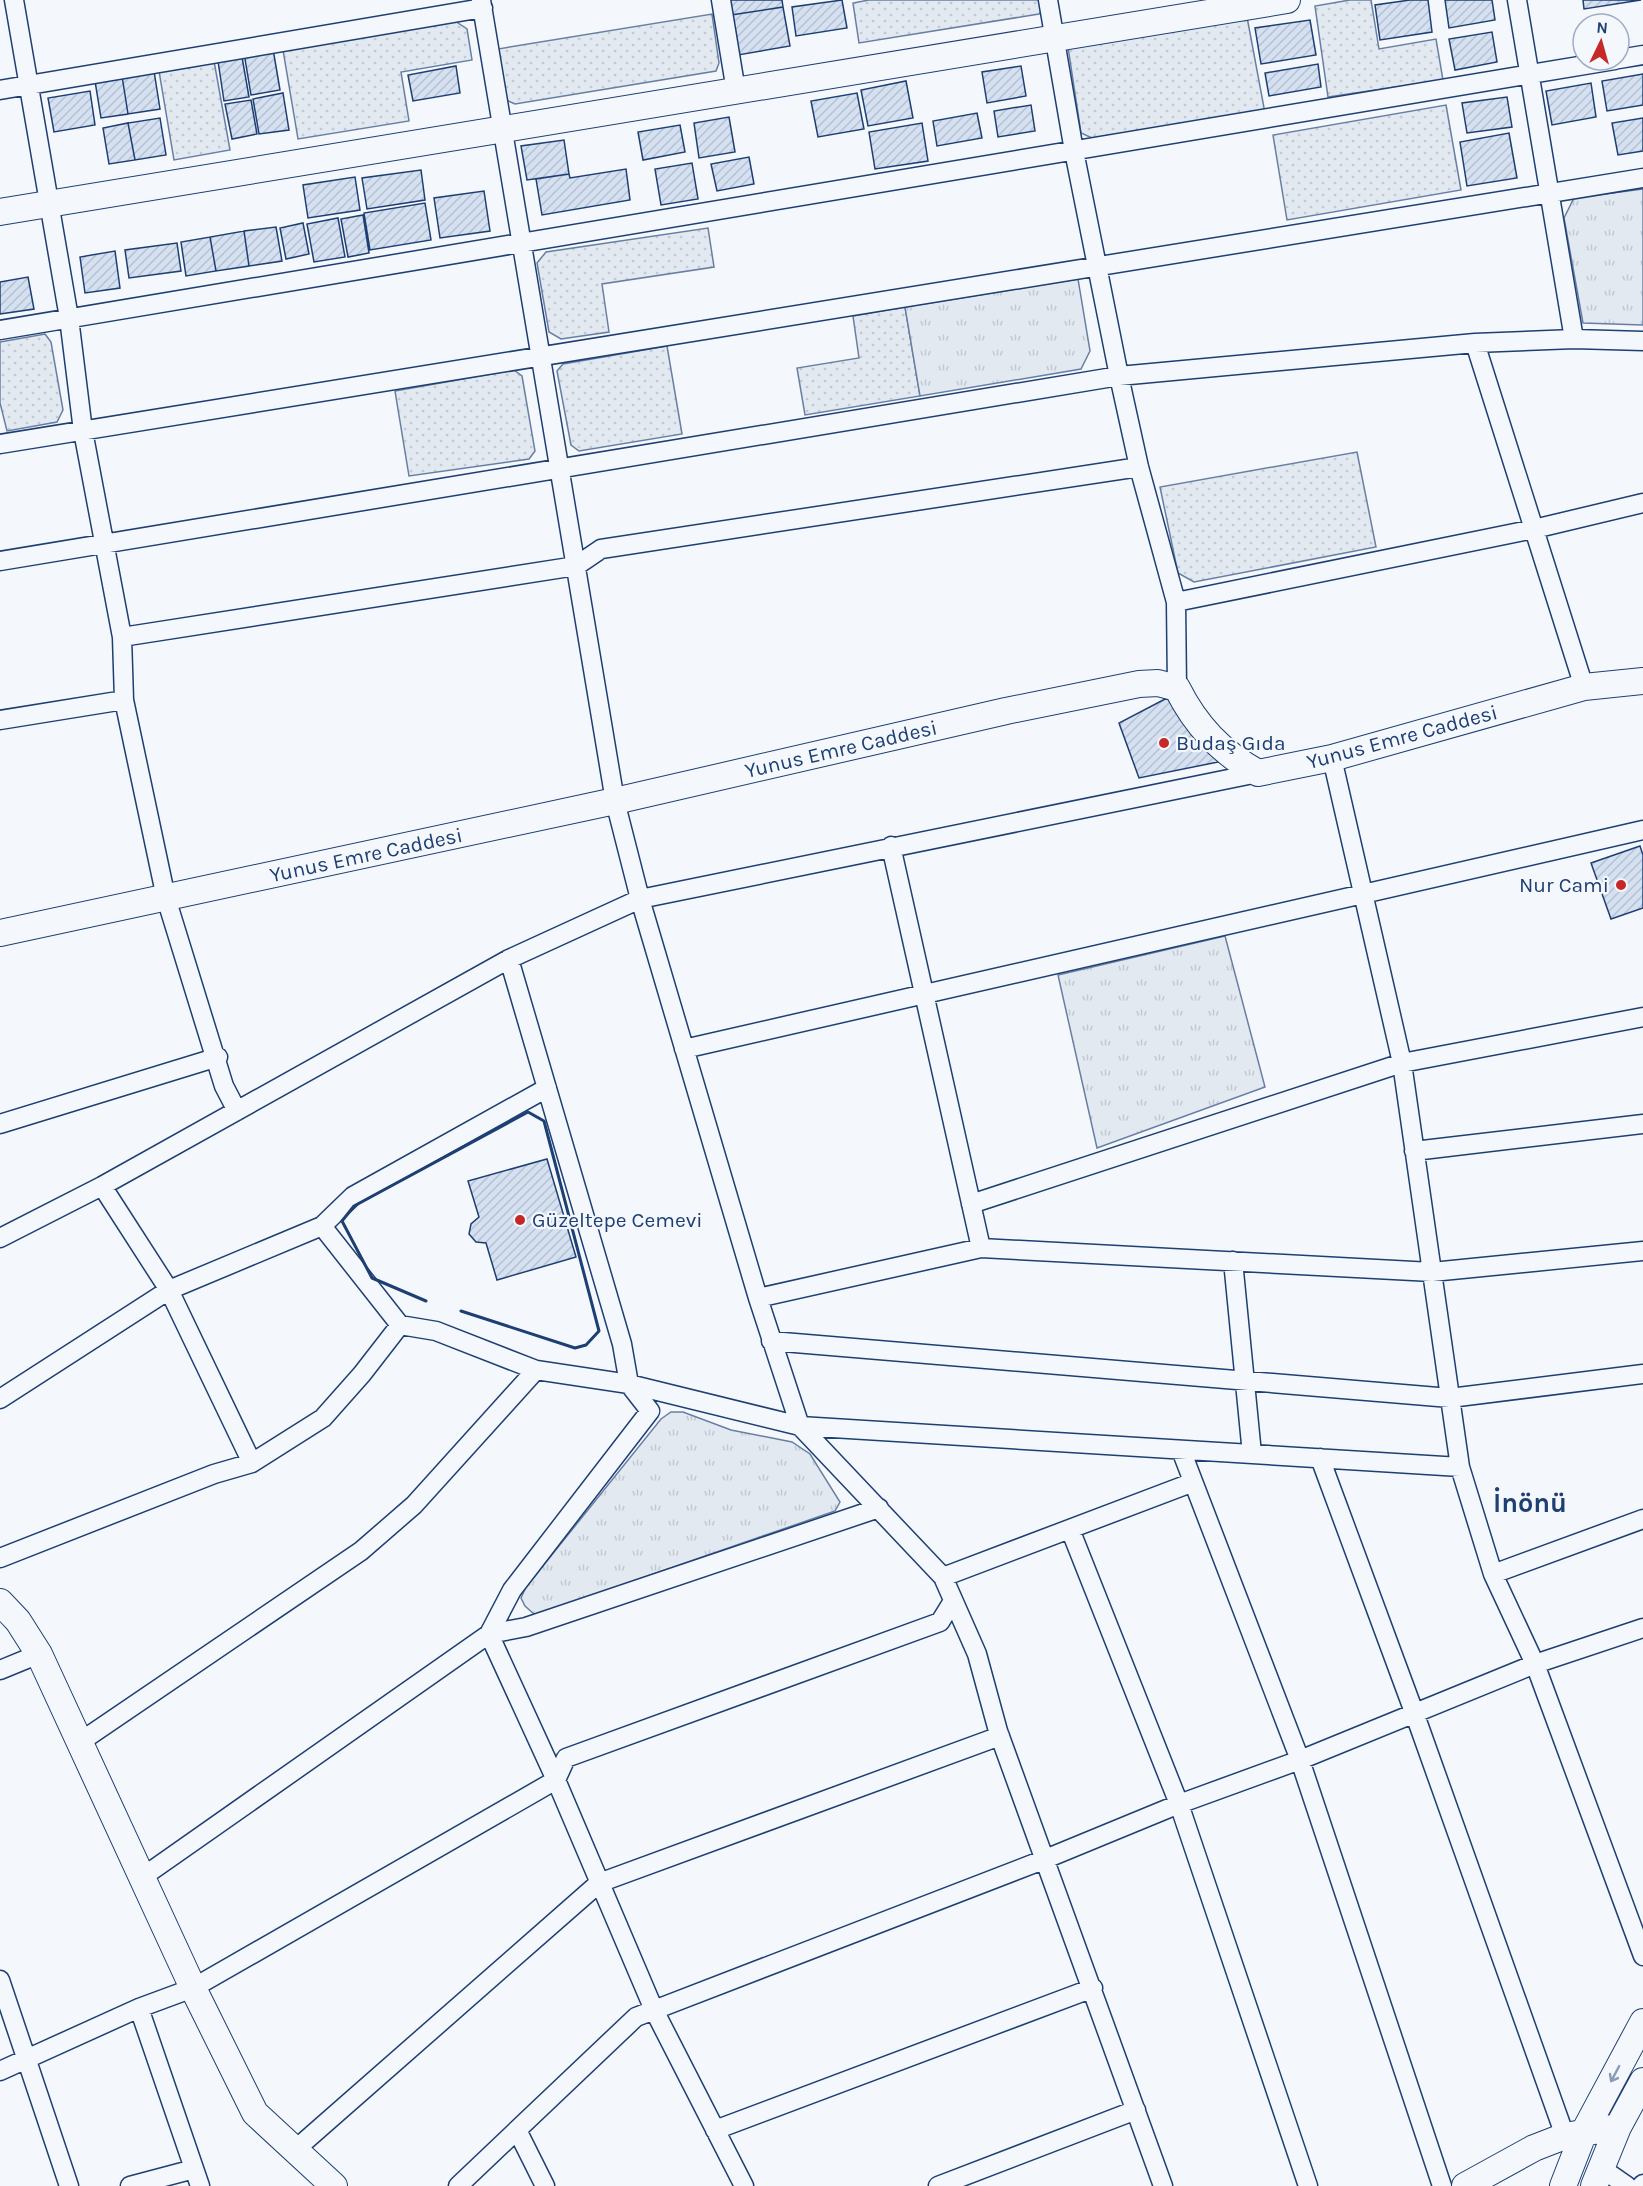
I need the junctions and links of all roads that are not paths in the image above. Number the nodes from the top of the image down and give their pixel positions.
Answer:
1 (14, 0) edge
2 (721, 0) edge
3 (1048, 0) edge
4 (1287, 0) edge
5 (1517, 0) edge
6 (482, 4) edge
7 (1055, 38) junction
8 (1571, 67) edge
9 (1529, 74) junction
10 (28, 85) junction
11 (0, 90) edge
12 (736, 91) junction
13 (503, 129) junction
14 (1074, 151) junction
15 (1643, 178) edge
16 (1550, 193) junction
17 (48, 204) junction
18 (0, 212) edge
19 (523, 244) junction
20 (1097, 267) junction
21 (69, 318) junction
22 (0, 330) edge
23 (1574, 339) junction
24 (1643, 341) edge
25 (1475, 343) junction
26 (542, 358) junction
27 (1119, 376) junction
28 (83, 431) junction
29 (0, 444) edge
30 (560, 467) junction
31 (1139, 467) junction
32 (1643, 503) edge
33 (1534, 529) junction
34 (106, 542) junction
35 (0, 561) edge
36 (576, 566) junction
37 (1176, 602) junction
38 (122, 637) junction
39 (1642, 683) edge
40 (1584, 687) junction
41 (1176, 688) junction
42 (124, 700) junction
43 (0, 720) edge
44 (1332, 758) junction
45 (1258, 772) junction
46 (615, 801) junction
47 (1643, 830) edge
48 (891, 846) junction
49 (1363, 894) junction
50 (166, 898) junction
51 (640, 899) junction
52 (0, 933) edge
53 (509, 959) junction
54 (924, 994) junction
55 (1643, 1017) edge
56 (684, 1049) junction
57 (218, 1057) junction
58 (1402, 1063) junction
59 (547, 1088) junction
60 (237, 1111) junction
61 (0, 1124) edge
62 (1643, 1124) edge
63 (1414, 1151) junction
64 (102, 1186) junction
65 (971, 1204) junction
66 (322, 1226) junction
67 (0, 1238) edge
68 (981, 1248) junction
69 (1643, 1251) edge
70 (1233, 1261) junction
71 (1432, 1272) junction
72 (169, 1290) junction
73 (758, 1298) junction
74 (400, 1325) junction
75 (771, 1341) junction
76 (536, 1370) junction
77 (1643, 1374) edge
78 (1244, 1380) junction
79 (629, 1384) junction
80 (1450, 1398) junction
81 (0, 1399) edge
82 (800, 1426) junction
83 (1181, 1450) junction
84 (1252, 1454) junction
85 (1320, 1458) junction
86 (252, 1463) junction
87 (1460, 1467) junction
88 (1191, 1483) junction
89 (879, 1508) junction
90 (1643, 1520) edge
91 (1070, 1529) junction
92 (0, 1558) edge
93 (1493, 1574) junction
94 (943, 1577) junction
95 (953, 1601) junction
96 (0, 1602) edge
97 (1643, 1628) edge
98 (489, 1634) junction
99 (39, 1654) junction
100 (1535, 1664) junction
101 (0, 1670) edge
102 (1414, 1712) junction
103 (1000, 1736) junction
104 (80, 1742) junction
105 (1300, 1760) junction
106 (556, 1780) junction
107 (1179, 1804) junction
108 (1043, 1860) junction
109 (144, 1876) junction
110 (598, 1883) junction
111 (1643, 1956) edge
112 (0, 1980) edge
113 (193, 1988) junction
114 (1093, 1988) junction
115 (139, 2008) junction
116 (654, 2010) junction
117 (1643, 2022) edge
118 (27, 2060) junction
119 (0, 2071) edge
120 (1643, 2081) edge
121 (1136, 2110) junction
122 (1618, 2127) junction
123 (517, 2130) junction
124 (715, 2130) junction
125 (1574, 2134) junction
126 (296, 2149) junction
127 (1597, 2177) edge
128 (197, 2178) edge
129 (69, 2186) edge
130 (130, 2186) edge
131 (334, 2186) edge
132 (458, 2186) edge
133 (545, 2186) edge
134 (744, 2186) edge
135 (938, 2186) edge
136 (1163, 2186) edge
137 (1308, 2186) edge
138 (1442, 2186) edge
139 (1464, 2186) edge
140 (1563, 2186) edge
141 (1627, 2186) edge

1 - 10 street
2 - 12 street
3 - 7 street
4 - 7 street
5 - 9 street
6 - 10 street
6 - 13 street
7 - 12 street
7 - 14 street
8 - 9 street
9 - 14 street
9 - 16 street
10 - 11 street
10 - 17 street
12 - 13 street
13 - 17 street
13 - 19 street
14 - 19 street
14 - 20 street
15 - 16 street
16 - 20 street
16 - 23 street
17 - 18 street
17 - 21 street
19 - 21 street
19 - 26 street
20 - 26 street
20 - 27 street
21 - 22 street
21 - 28 street
23 - 24 street
23 - 25 street
25 - 27 street
25 - 33 street
26 - 28 street
26 - 30 street
27 - 30 street
27 - 31 street
28 - 29 street
28 - 34 street
30 - 34 street
30 - 36 street
31 - 36 street
31 - 37 street
32 - 33 street
33 - 37 street
33 - 40 street
34 - 35 street
34 - 38 street
36 - 38 street
36 - 46 street
37 - 41 street
38 - 42 street
39 - 40 street, Yunus Emre Caddesi
40 - 44 street, Yunus Emre Caddesi
41 - 45 street
41 - 46 street, Yunus Emre Caddesi
42 - 43 street
42 - 50 street
44 - 45 street, Yunus Emre Caddesi
44 - 49 street
45 - 48 street
46 - 50 street, Yunus Emre Caddesi
46 - 51 street
47 - 49 street
48 - 51 street
48 - 54 street
49 - 54 street
49 - 58 street
50 - 52 street, Yunus Emre Caddesi
50 - 57 street
51 - 53 street
51 - 56 street
53 - 59 street
53 - 60 street
54 - 56 street
54 - 65 street
55 - 58 street
56 - 73 street
57 - 60 street
57 - 61 street
58 - 63 street
58 - 65 street
59 - 66 street
59 - 79 street
60 - 64 street
62 - 63 street
63 - 71 street
64 - 67 street
64 - 72 street
65 - 68 street
66 - 72 street
66 - 74 street
68 - 70 street
68 - 73 street
69 - 71 street
70 - 71 street
70 - 78 street
71 - 80 street
72 - 81 street
72 - 86 street
73 - 75 street
74 - 76 street
74 - 86 street
75 - 78 street
75 - 82 street
76 - 79 street
76 - 104 street
77 - 80 street
78 - 80 street
78 - 84 street
79 - 82 street
79 - 98 street
80 - 87 street
82 - 83 street
82 - 89 street
83 - 84 street
83 - 88 street
84 - 85 street
85 - 87 street
85 - 102 street
86 - 92 street
87 - 93 street
88 - 91 street
88 - 105 street
89 - 94 street
89 - 98 street
90 - 93 street
91 - 94 street
91 - 107 street
93 - 100 street
94 - 95 street
95 - 103 street
95 - 106 street
96 - 99 street
97 - 100 street
98 - 106 street
98 - 109 street
99 - 101 street
99 - 104 street
100 - 102 street
100 - 111 street
102 - 105 street
102 - 125 street
103 - 108 street
103 - 110 street
104 - 109 street
105 - 107 street
105 - 138 street
106 - 110 street
106 - 113 street
107 - 108 street
107 - 137 street
108 - 114 street
108 - 116 street
109 - 113 street
110 - 116 street
110 - 126 street
112 - 118 street
113 - 115 street
113 - 126 street
114 - 121 street
114 - 124 street
115 - 118 street
115 - 128 street
116 - 123 street
116 - 124 street
117 -> 125 street
118 - 119 street
118 - 129 street
120 - 122 street
121 - 135 street
121 - 136 street
122 - 125 street
122 - 127 street
123 - 132 street
123 - 133 street
124 - 134 street
125 - 139 street
125 - 140 street
126 - 131 street
127 - 141 street
128 - 130 street

